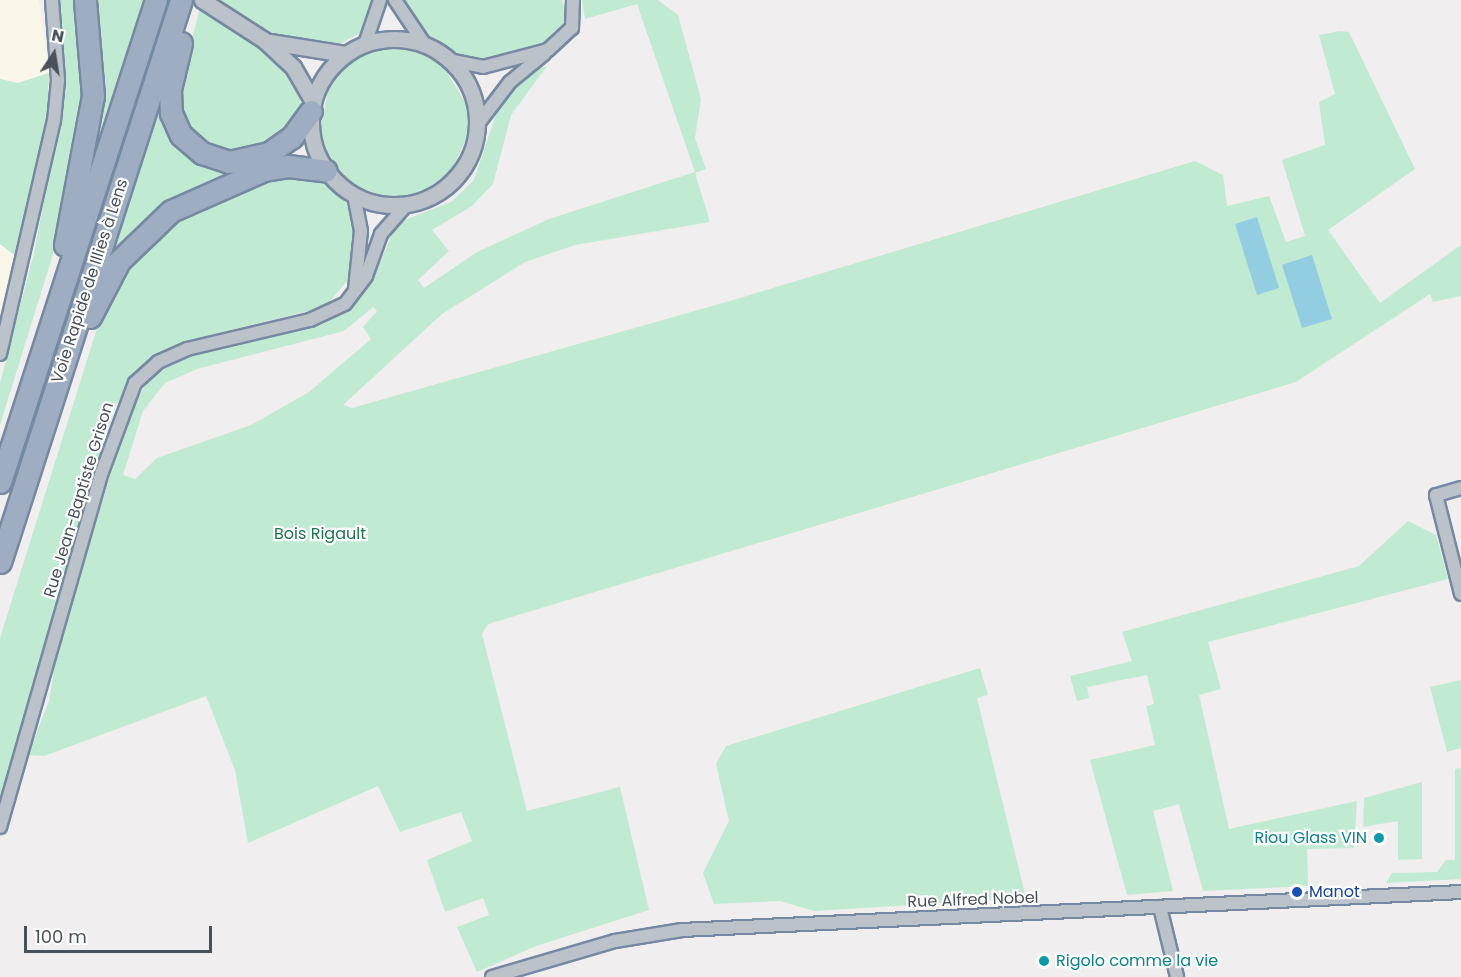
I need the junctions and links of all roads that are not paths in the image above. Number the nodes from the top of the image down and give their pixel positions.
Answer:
1 (52, 0) edge
2 (85, 0) edge
3 (156, 0) edge
4 (181, 0) edge
5 (194, 0) edge
6 (202, 0) edge
7 (380, 0) edge
8 (395, 0) edge
9 (573, 0) edge
10 (264, 40) junction
11 (365, 44) junction
12 (425, 45) junction
13 (548, 50) junction
14 (345, 54) junction
15 (448, 60) junction
16 (312, 106) junction
17 (477, 125) junction
18 (326, 171) junction
19 (354, 195) junction
20 (407, 204) junction
21 (354, 293) junction
22 (50, 332) junction
23 (0, 354) edge
24 (66, 354) junction
25 (0, 482) edge
26 (1461, 488) edge
27 (0, 562) edge
28 (1461, 594) edge
29 (0, 827) edge
30 (1461, 892) edge
31 (1160, 907) junction
32 (492, 977) edge
33 (1177, 977) edge

1 - 23 street
2 - 22 highway
3 - 22 highway
4 - 24 highway, Voie Rapide de Illies à Lens
5 - 16 highway
6 - 10 street
7 - 11 street
8 - 12 street
9 - 13 street
10 - 14 street
10 - 16 street
11 - 12 street
11 - 14 street
12 - 15 street
13 - 15 street
13 - 17 street
14 - 16 street
15 - 17 street
16 - 18 street
17 - 20 street
18 - 19 street
18 - 24 highway
19 - 20 street
19 - 21 street
20 - 21 street, Rue Jean-Baptiste Grison
21 - 29 street, Rue Jean-Baptiste Grison
22 - 25 highway
24 - 27 highway, Voie Rapide de Illies à Lens
26 - 28 street
30 - 31 street, Rue Alfred Nobel
31 - 32 street, Rue Alfred Nobel
31 - 33 street

